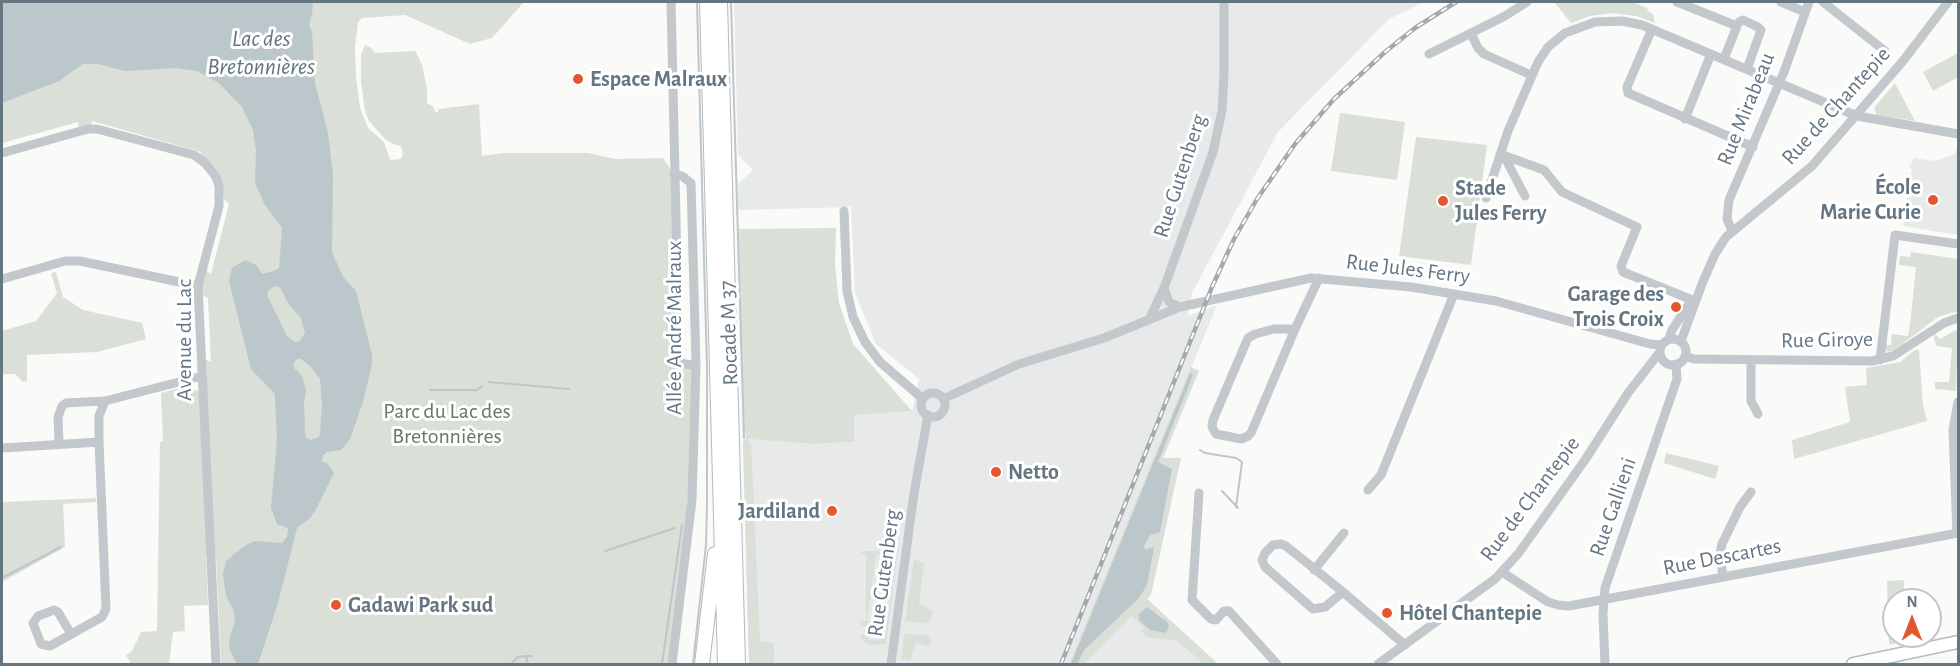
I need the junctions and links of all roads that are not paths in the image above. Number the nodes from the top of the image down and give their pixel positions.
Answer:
1 (670, 2) edge
2 (707, 2) edge
3 (720, 2) edge
4 (1224, 2) edge
5 (1527, 2) edge
6 (1677, 2) edge
7 (1781, 2) edge
8 (1809, 2) edge
9 (1823, 2) edge
10 (1948, 2) edge
11 (1697, 5) edge
12 (1805, 12) junction
13 (1737, 26) junction
14 (1652, 28) junction
15 (1471, 33) junction
16 (1429, 54) dead end
17 (1711, 54) junction
18 (1724, 59) junction
19 (1900, 63) junction
20 (1747, 69) junction
21 (1531, 75) junction
22 (1779, 82) junction
23 (1857, 116) junction
24 (1685, 119) junction
25 (1959, 135) edge
26 (1753, 147) junction
27 (2, 153) edge
28 (1502, 155) junction
29 (674, 174) junction
30 (1525, 196) dead end
31 (1486, 198) dead end
32 (844, 212) dead end
33 (1732, 231) junction
34 (1959, 244) edge
35 (1319, 278) junction
36 (2, 279) edge
37 (198, 286) junction
38 (1164, 288) junction
39 (1454, 294) junction
40 (1694, 301) junction
41 (1180, 308) junction
42 (1959, 318) edge
43 (1149, 320) junction
44 (1295, 329) junction
45 (1681, 341) junction
46 (1663, 346) junction
47 (1685, 356) junction
48 (1751, 360) junction
49 (1880, 360) junction
50 (1676, 364) junction
51 (696, 365) junction
52 (202, 376) junction
53 (923, 399) junction
54 (943, 399) junction
55 (105, 401) junction
56 (1959, 402) edge
57 (1758, 414) dead end
58 (928, 416) junction
59 (99, 442) junction
60 (59, 445) junction
61 (2, 448) edge
62 (1368, 490) dead end
63 (1751, 492) dead end
64 (1199, 493) dead end
65 (720, 504) junction
66 (1344, 533) dead end
67 (1958, 533) edge
68 (1314, 570) junction
69 (1502, 572) junction
70 (1723, 577) junction
71 (1343, 592) junction
72 (1603, 599) junction
73 (71, 634) dead end
74 (1959, 642) edge
75 (1405, 645) junction
76 (216, 664) edge
77 (672, 664) edge
78 (702, 664) edge
79 (725, 664) edge
80 (738, 664) edge
81 (891, 664) edge
82 (1277, 664) edge
83 (1378, 664) edge
84 (1605, 664) edge
85 (1853, 664) edge

1 - 29 street
2 - 65 highway, Rocade M 37
3 - 80 highway, Rocade M 37
4 - 38 street, Rue Gutenberg
5 - 15 street
6 - 11 street
7 - 12 street
8 - 12 street, Rue Mirabeau
9 - 19 street
10 - 19 street, Rue de Chantepie
11 - 13 street
12 - 22 street, Rue Mirabeau
13 - 18 street
13 - 20 street
14 - 17 street
14 - 21 street
14 - 24 street
15 - 16 street
15 - 21 street
17 - 18 street
17 - 24 street
18 - 20 street
19 - 23 street, Rue de Chantepie
20 - 22 street
21 - 28 street
22 - 23 street
22 - 26 street, Rue Mirabeau
23 - 25 street
23 - 33 street, Rue de Chantepie
24 - 26 street
26 - 33 street, Rue Mirabeau
27 - 37 street, Avenue du Lac
28 - 30 street
28 - 31 street
28 - 40 street
29 - 51 street, Allée André Malraux
29 - 51 street
32 - 53 street
33 - 40 street, Rue de Chantepie
34 - 49 street
35 - 39 street, Rue Jules Ferry
35 - 41 street, Rue Jules Ferry
35 - 44 street
36 - 37 street
37 - 52 street, Avenue du Lac
38 - 41 street
38 - 43 street, Rue Gutenberg
39 - 46 street, Rue Jules Ferry
39 - 62 street
40 - 45 street, Rue de Chantepie
40 - 46 street, Rue de Chantepie
41 - 43 street, Rue Jules Ferry
42 - 49 street, Rue Giroye
43 - 54 street
44 - 44 street
45 - 46 street
45 - 47 street
46 - 50 street
46 - 69 street, Rue de Chantepie
47 - 48 street, Rue Giroye
47 - 50 street
48 - 49 street, Rue Giroye
48 - 57 street
50 - 72 street, Rue Gallieni
51 - 77 street, Allée André Malraux
52 - 55 street
52 - 76 street, Avenue du Lac
53 - 54 street
53 - 58 street
54 - 58 street
55 - 59 street
55 - 60 street
56 - 67 street
58 - 81 street, Rue Gutenberg
59 - 60 street
59 - 73 street
60 - 61 street
63 - 70 street
64 - 82 street
65 - 78 highway
65 - 79 highway, Rocade M 37
66 - 68 street
67 - 70 street, Rue Descartes
68 - 71 street
68 - 71 street
69 - 72 street, Rue Descartes
69 - 75 street, Rue de Chantepie
70 - 72 street, Rue Descartes
71 - 75 street
72 - 84 street, Rue Gallieni
74 - 85 main road
75 - 83 street, Rue de Chantepie

